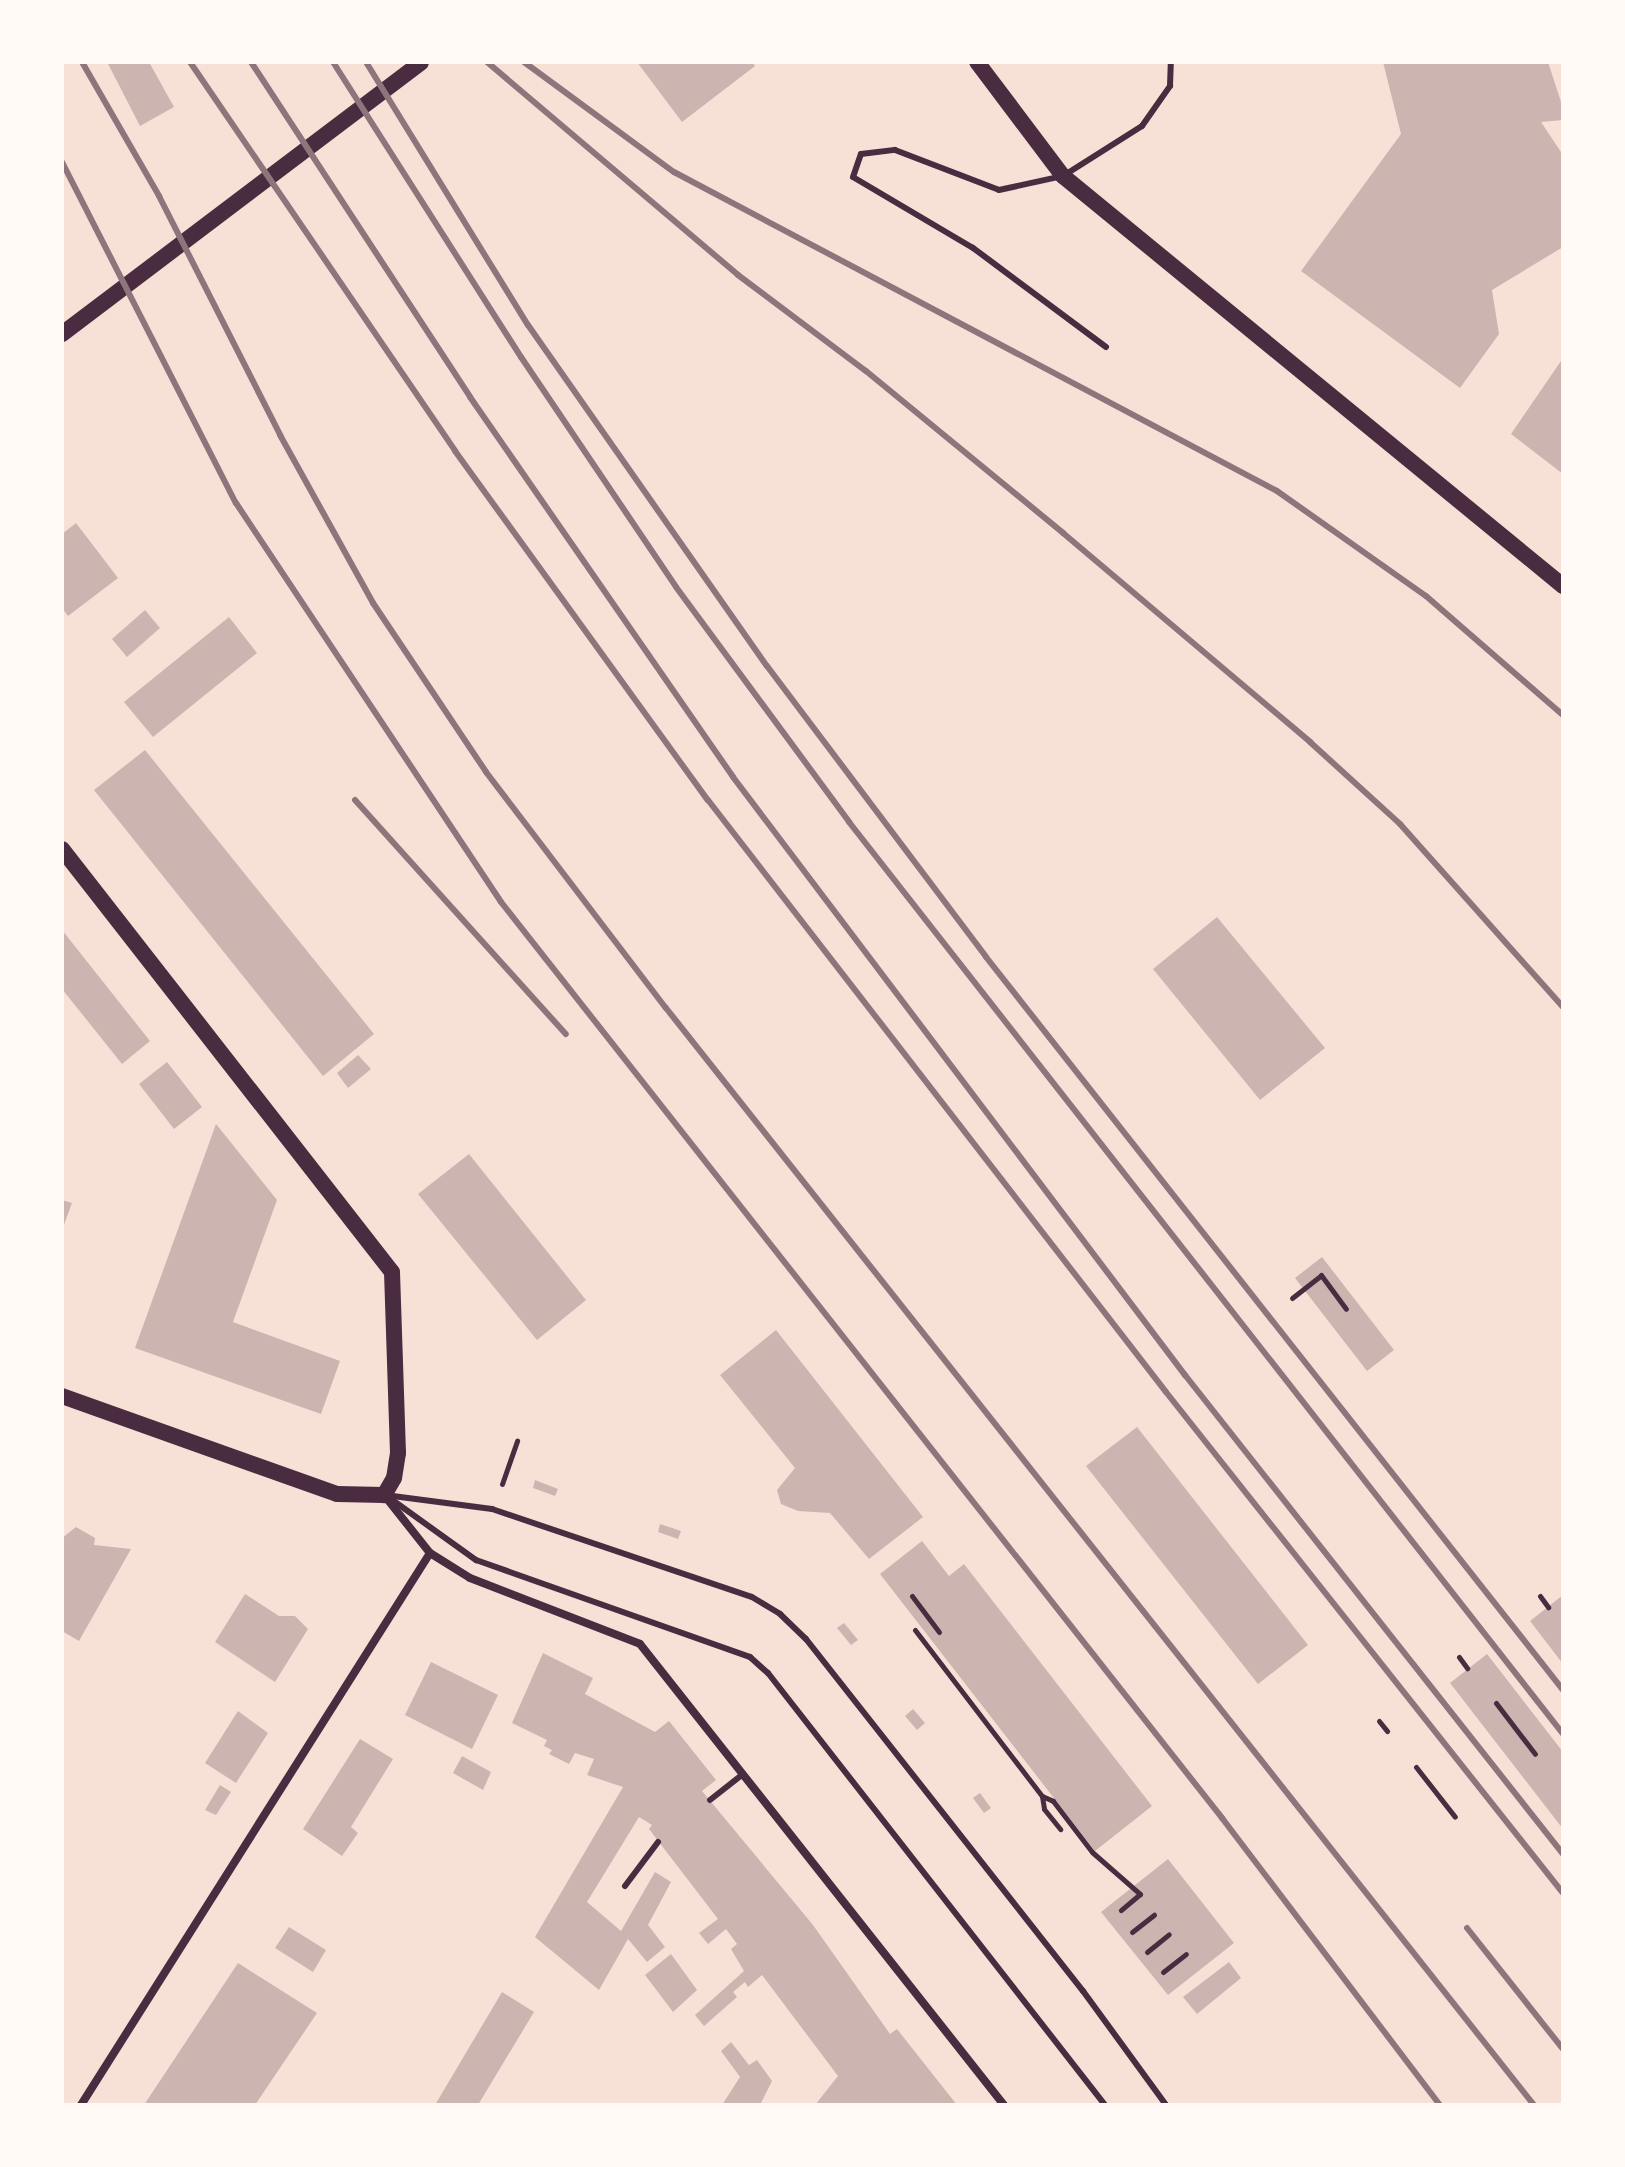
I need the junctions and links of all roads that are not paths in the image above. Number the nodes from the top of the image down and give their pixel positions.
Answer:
1 (421, 62) edge
2 (977, 62) edge
3 (1171, 62) edge
4 (1063, 176) junction
5 (62, 334) edge
6 (1106, 347) dead end
7 (1563, 586) edge
8 (62, 849) edge
9 (62, 1396) edge
10 (384, 1495) junction
11 (430, 1553) junction
12 (743, 1774) junction
13 (710, 1800) dead end
14 (658, 1842) dead end
15 (625, 1886) dead end
16 (81, 2105) edge
17 (1004, 2105) edge
18 (1105, 2105) edge
19 (1166, 2105) edge

1 - 5 main road
2 - 4 main road
3 - 4 lane
4 - 6 lane
4 - 7 main road
8 - 10 main road
9 - 10 main road
10 - 11 street
10 - 18 lane
10 - 19 lane
11 - 12 street
11 - 16 street
12 - 13 lane
12 - 17 street
14 - 15 lane

